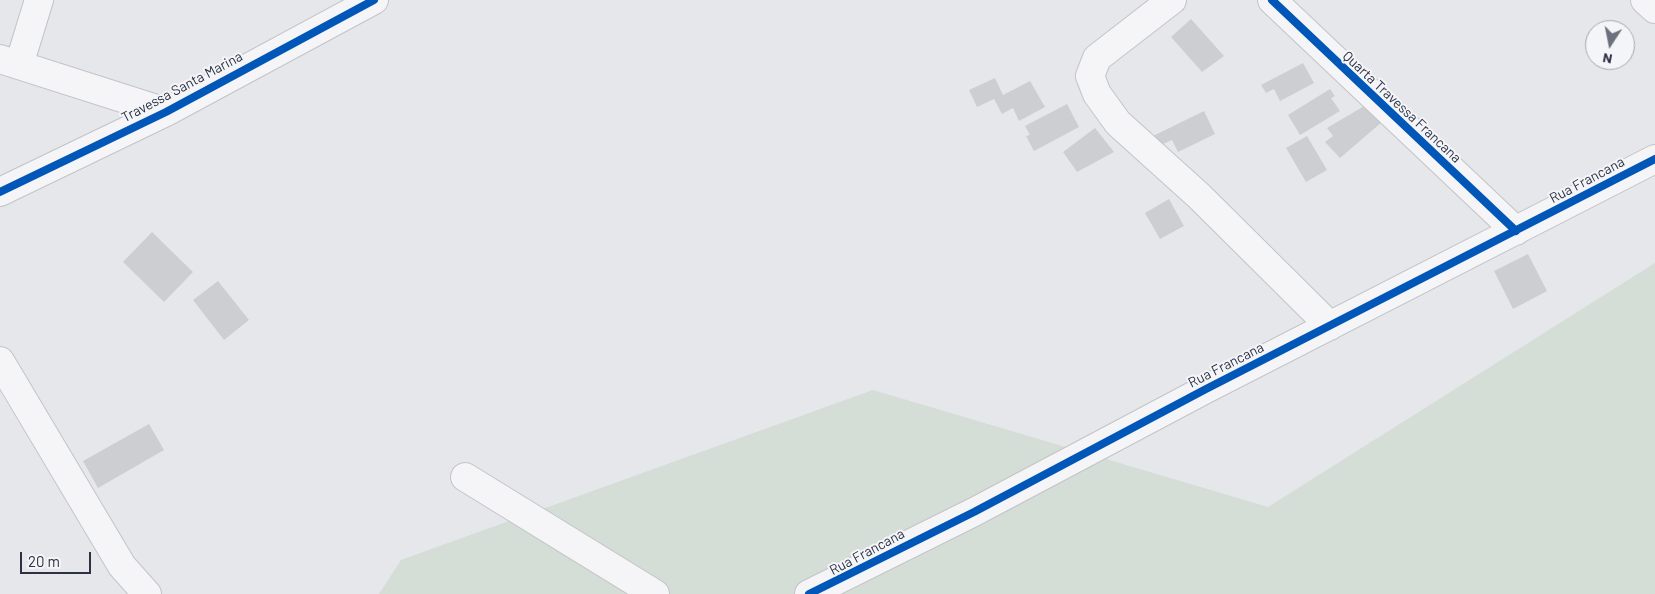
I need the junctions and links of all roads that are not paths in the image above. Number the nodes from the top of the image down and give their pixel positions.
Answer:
1 (39, 0) edge
2 (374, 0) edge
3 (1172, 0) edge
4 (1272, 0) edge
5 (1645, 0) edge
6 (1655, 9) edge
7 (10, 62) edge
8 (166, 112) junction
9 (1655, 159) edge
10 (0, 192) edge
11 (1516, 232) junction
12 (1330, 326) junction
13 (0, 362) edge
14 (465, 477) dead end
15 (146, 594) edge
16 (656, 594) edge
17 (809, 594) edge

1 - 7 street
2 - 8 street, Travessa Santa Marina
3 - 12 street
4 - 11 street, Quarta Travessa Francana
5 - 6 street
7 - 8 street
8 - 10 street, Travessa Santa Marina
9 - 11 street, Rua Francana
11 - 12 street, Rua Francana
12 - 17 street, Rua Francana
13 - 15 street
14 - 16 street

